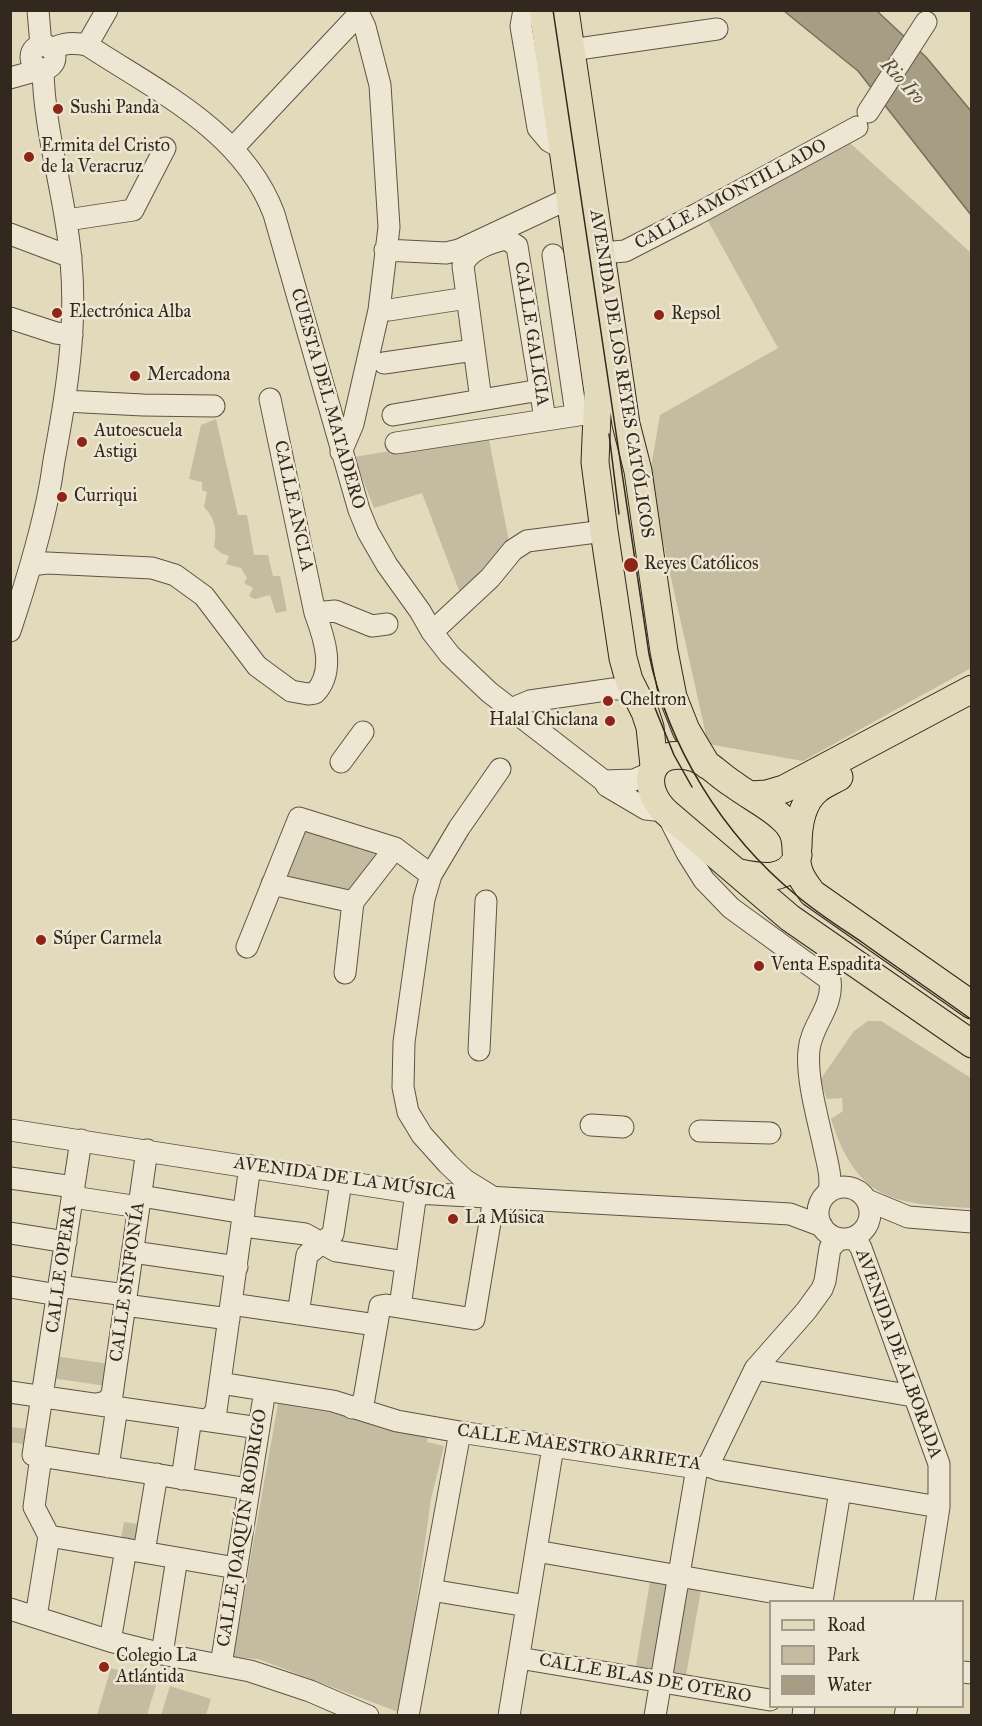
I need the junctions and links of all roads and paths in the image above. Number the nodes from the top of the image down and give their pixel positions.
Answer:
1 (38, 10) edge
2 (107, 10) edge
3 (524, 10) edge
4 (543, 10) edge
5 (565, 10) edge
6 (358, 12) edge
7 (926, 22) dead end
8 (717, 29) dead end
9 (87, 45) junction
10 (46, 47) junction
11 (571, 50) junction
12 (39, 67) junction
13 (10, 78) edge
14 (165, 148) dead end
15 (233, 148) junction
16 (565, 150) junction
17 (570, 198) junction
18 (67, 220) junction
19 (10, 234) edge
20 (385, 250) junction
21 (601, 253) junction
22 (553, 255) dead end
23 (71, 257) junction
24 (468, 298) junction
25 (389, 310) dead end
26 (10, 318) edge
27 (72, 335) junction
28 (474, 350) junction
29 (384, 363) dead end
30 (540, 390) junction
31 (270, 399) dead end
32 (481, 400) junction
33 (65, 401) junction
34 (214, 406) dead end
35 (587, 413) junction
36 (393, 415) dead end
37 (545, 419) junction
38 (396, 443) dead end
39 (341, 453) junction
40 (604, 531) junction
41 (31, 565) junction
42 (315, 613) junction
43 (387, 624) dead end
44 (10, 630) edge
45 (432, 632) junction
46 (972, 689) edge
47 (638, 696) junction
48 (972, 705) edge
49 (513, 710) junction
50 (363, 732) dead end
51 (341, 762) dead end
52 (707, 765) junction
53 (500, 769) dead end
54 (653, 769) junction
55 (604, 781) junction
56 (750, 795) junction
57 (665, 812) junction
58 (395, 848) junction
59 (798, 852) junction
60 (735, 872) junction
61 (431, 875) junction
62 (272, 884) junction
63 (486, 901) dead end
64 (353, 902) junction
65 (247, 947) dead end
66 (345, 973) dead end
67 (972, 1005) edge
68 (972, 1044) edge
69 (479, 1050) dead end
70 (591, 1125) dead end
71 (623, 1127) dead end
72 (10, 1130) edge
73 (700, 1131) dead end
74 (770, 1133) dead end
75 (81, 1140) junction
76 (147, 1150) junction
77 (448, 1164) junction
78 (250, 1166) junction
79 (10, 1178) edge
80 (340, 1182) junction
81 (73, 1192) junction
82 (425, 1193) junction
83 (494, 1198) junction
84 (824, 1198) junction
85 (867, 1200) junction
86 (140, 1202) junction
87 (790, 1214) junction
88 (908, 1217) junction
89 (243, 1219) junction
90 (972, 1222) edge
91 (822, 1226) junction
92 (10, 1233) edge
93 (853, 1235) junction
94 (66, 1242) junction
95 (321, 1244) junction
96 (133, 1252) junction
97 (406, 1262) junction
98 (237, 1267) junction
99 (10, 1287) edge
100 (59, 1290) junction
101 (125, 1300) junction
102 (230, 1312) junction
103 (385, 1313) junction
104 (298, 1314) junction
105 (755, 1369) junction
106 (220, 1383) junction
107 (265, 1390) junction
108 (10, 1392) edge
109 (913, 1396) junction
110 (43, 1397) junction
111 (107, 1406) junction
112 (352, 1408) junction
113 (198, 1419) junction
114 (259, 1428) junction
115 (460, 1432) junction
116 (554, 1447) junction
117 (37, 1456) junction
118 (108, 1467) junction
119 (702, 1467) junction
120 (157, 1474) junction
121 (182, 1479) junction
122 (249, 1489) junction
123 (840, 1491) junction
124 (939, 1508) junction
125 (49, 1536) junction
126 (135, 1551) junction
127 (536, 1551) junction
128 (177, 1558) junction
129 (236, 1568) junction
130 (678, 1576) junction
131 (431, 1590) junction
132 (816, 1600) edge
133 (822, 1600) edge
134 (924, 1600) edge
135 (527, 1606) junction
136 (10, 1609) edge
137 (36, 1617) junction
138 (110, 1641) junction
139 (162, 1654) junction
140 (519, 1658) junction
141 (221, 1665) junction
142 (661, 1681) junction
143 (769, 1700) edge
144 (368, 1716) edge
145 (408, 1716) edge
146 (509, 1716) edge
147 (656, 1716) edge

1 - 10 street
2 - 9 street
3 - 16 street
4 - 16 main road, AVENIDA DE LOS REYES CATÓLICOS
5 - 11 main road, AVENIDA DE LOS REYES CATÓLICOS
6 - 15 street
6 - 20 street
7 - 21 street, CALLE AMONTILLADO
8 - 11 street
9 - 10 street
9 - 15 street, CUESTA DEL MATADERO
10 - 12 street
11 - 21 main road, AVENIDA DE LOS REYES CATÓLICOS
12 - 13 street
12 - 18 street
14 - 18 street
15 - 39 street, CUESTA DEL MATADERO
16 - 17 main road, AVENIDA DE LOS REYES CATÓLICOS
17 - 20 street
17 - 35 main road, AVENIDA DE LOS REYES CATÓLICOS
18 - 23 street
19 - 23 street
20 - 39 street
21 - 52 main road, AVENIDA DE LOS REYES CATÓLICOS
22 - 35 street
23 - 27 street
24 - 25 street
24 - 28 street
24 - 30 street, CALLE GALICIA
26 - 27 street
27 - 33 street
28 - 29 street
28 - 32 street
30 - 32 street
30 - 37 street, CALLE GALICIA
31 - 42 street, CALLE ANCLA
32 - 36 street
33 - 34 street
33 - 41 street
35 - 37 street
35 - 40 main road, AVENIDA DE LOS REYES CATÓLICOS
37 - 38 street
39 - 45 street, CUESTA DEL MATADERO
40 - 45 street
40 - 47 main road, AVENIDA DE LOS REYES CATÓLICOS
41 - 42 street, CALLE ANCLA
41 - 44 street
42 - 43 street
45 - 49 street, CUESTA DEL MATADERO
46 - 56 main road
47 - 49 street
47 - 54 main road, AVENIDA DE LOS REYES CATÓLICOS
48 - 59 main road
49 - 55 street, CUESTA DEL MATADERO
50 - 51 street
52 - 54 main road
52 - 56 main road
53 - 61 street
54 - 55 street
54 - 57 main road, AVENIDA DE LOS REYES CATÓLICOS
55 - 57 street, CUESTA DEL MATADERO
56 - 59 main road
57 - 60 main road
57 - 84 street
58 - 61 street
58 - 62 street
58 - 64 street
59 - 60 main road
59 - 67 main road
60 - 68 main road
61 - 77 street
62 - 64 street
62 - 65 street
63 - 69 street
64 - 66 street
70 - 71 street
72 - 75 street, AVENIDA DE LA MÚSICA
73 - 74 street
75 - 76 street, AVENIDA DE LA MÚSICA
75 - 81 street, CALLE OPERA
76 - 78 street, AVENIDA DE LA MÚSICA
76 - 86 street, CALLE SINFONÍA
77 - 82 street
77 - 83 street
78 - 80 street, AVENIDA DE LA MÚSICA
78 - 89 street
79 - 81 street
80 - 82 street, AVENIDA DE LA MÚSICA
80 - 95 street
81 - 86 street
81 - 94 street, CALLE OPERA
82 - 83 street, AVENIDA DE LA MÚSICA
82 - 97 street
83 - 87 street, AVENIDA DE LA MÚSICA
83 - 103 street
84 - 85 street
84 - 87 street, AVENIDA DE LA MÚSICA
84 - 91 street
85 - 88 street
85 - 93 street
86 - 89 street
86 - 96 street, CALLE SINFONÍA
87 - 91 street, AVENIDA DE LA MÚSICA
88 - 90 street
88 - 93 street
89 - 95 street
89 - 98 street
91 - 93 street
92 - 94 street
93 - 105 street
93 - 109 street, AVENIDA DE ALBORADA
94 - 100 street, CALLE OPERA
95 - 97 street
95 - 104 street
96 - 98 street
96 - 101 street, CALLE SINFONÍA
97 - 103 street
98 - 102 street
99 - 100 street
100 - 101 street
100 - 110 street, CALLE OPERA
101 - 102 street
101 - 111 street, CALLE SINFONÍA
102 - 104 street
102 - 106 street
103 - 104 street
103 - 112 street
105 - 109 street
105 - 119 street
106 - 107 street, CALLE MAESTRO ARRIETA
106 - 113 street
107 - 112 street, CALLE MAESTRO ARRIETA
107 - 114 street, CALLE JOAQUÍN RODRIGO
108 - 110 street
109 - 124 street, AVENIDA DE ALBORADA
110 - 111 street
110 - 117 street, CALLE OPERA
111 - 113 street
111 - 118 street
112 - 115 street, CALLE MAESTRO ARRIETA
113 - 114 street
113 - 121 street
114 - 122 street, CALLE JOAQUÍN RODRIGO
115 - 116 street, CALLE MAESTRO ARRIETA
115 - 131 street
116 - 119 street, CALLE MAESTRO ARRIETA
116 - 127 street
117 - 118 street
117 - 125 street, CALLE OPERA
118 - 120 street
119 - 123 street, CALLE MAESTRO ARRIETA
119 - 130 street
120 - 121 street
120 - 126 street
121 - 122 street
122 - 129 street, CALLE JOAQUÍN RODRIGO
123 - 124 street, CALLE MAESTRO ARRIETA
123 - 133 street
124 - 134 street, AVENIDA DE ALBORADA
125 - 126 street
125 - 137 street
126 - 128 street
126 - 138 street
127 - 130 street
127 - 135 street
128 - 129 street
128 - 139 street
129 - 141 street, CALLE JOAQUÍN RODRIGO
130 - 132 street
130 - 142 street
131 - 135 street
131 - 145 street
135 - 140 street
136 - 137 street
137 - 138 street
138 - 139 street
139 - 141 street
140 - 142 street, CALLE BLAS DE OTERO
140 - 146 street
141 - 144 street
142 - 143 street, CALLE BLAS DE OTERO
142 - 147 street

